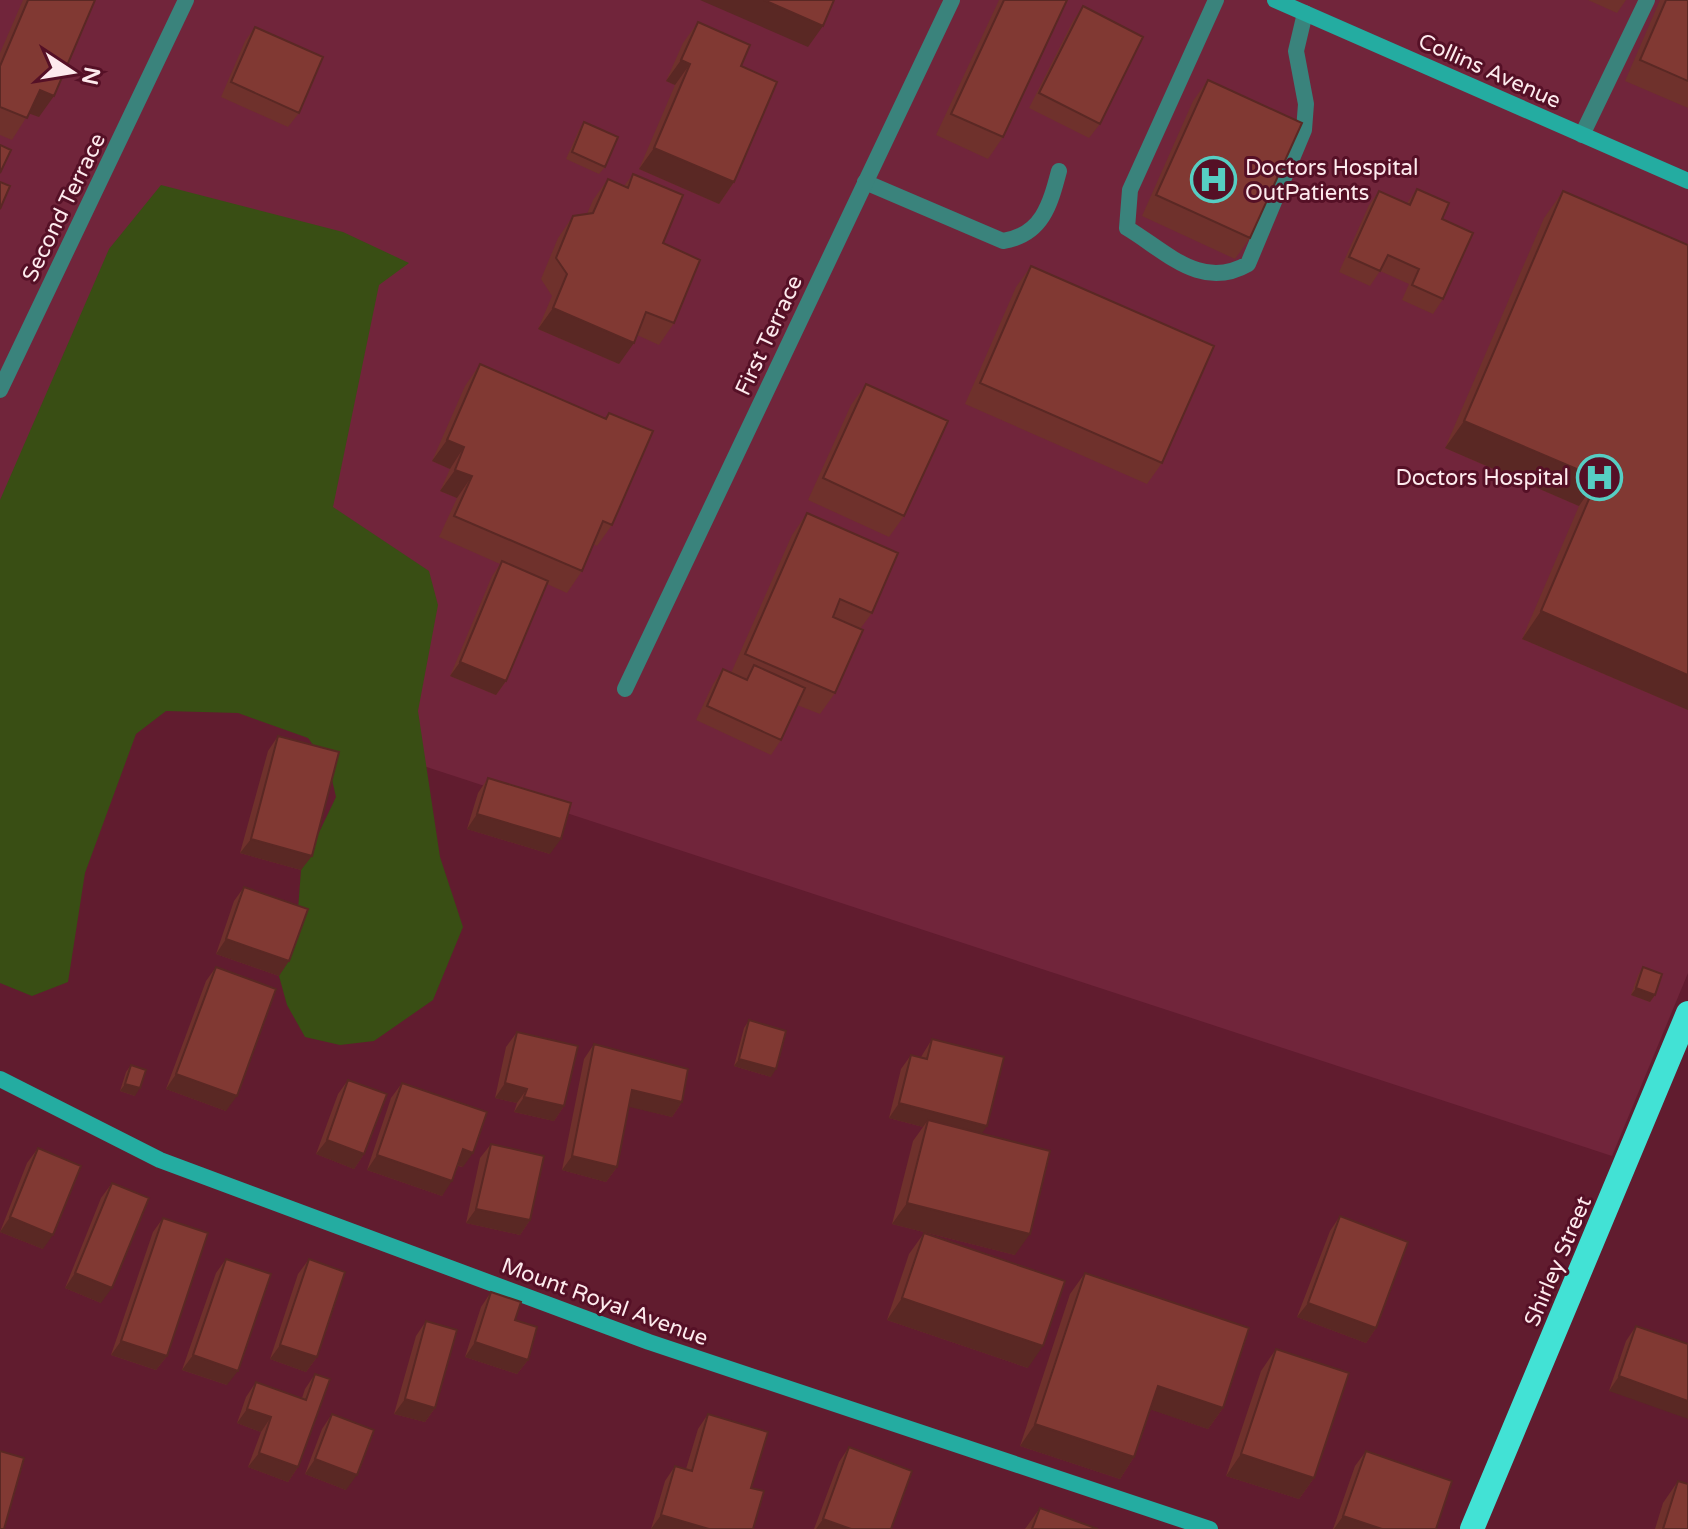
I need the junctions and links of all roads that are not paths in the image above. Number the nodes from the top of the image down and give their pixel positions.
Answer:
1 (186, 0) edge
2 (952, 0) edge
3 (1216, 0) edge
4 (1275, 0) edge
5 (1647, 0) edge
6 (1305, 13) junction
7 (1582, 135) junction
8 (1059, 171) dead end
9 (1688, 181) edge
10 (865, 182) junction
11 (0, 390) edge
12 (625, 689) dead end
13 (1688, 1013) edge
14 (0, 1079) edge
15 (1210, 1529) edge
16 (1472, 1529) edge

1 - 11 street, Second Terrace
2 - 10 street, First Terrace
3 - 6 street
4 - 6 street, Collins Avenue
5 - 7 street
6 - 7 street, Collins Avenue
7 - 9 street, Collins Avenue
8 - 10 street
10 - 12 street, First Terrace
13 - 16 highway, Shirley Street
14 - 15 street, Mount Royal Avenue

